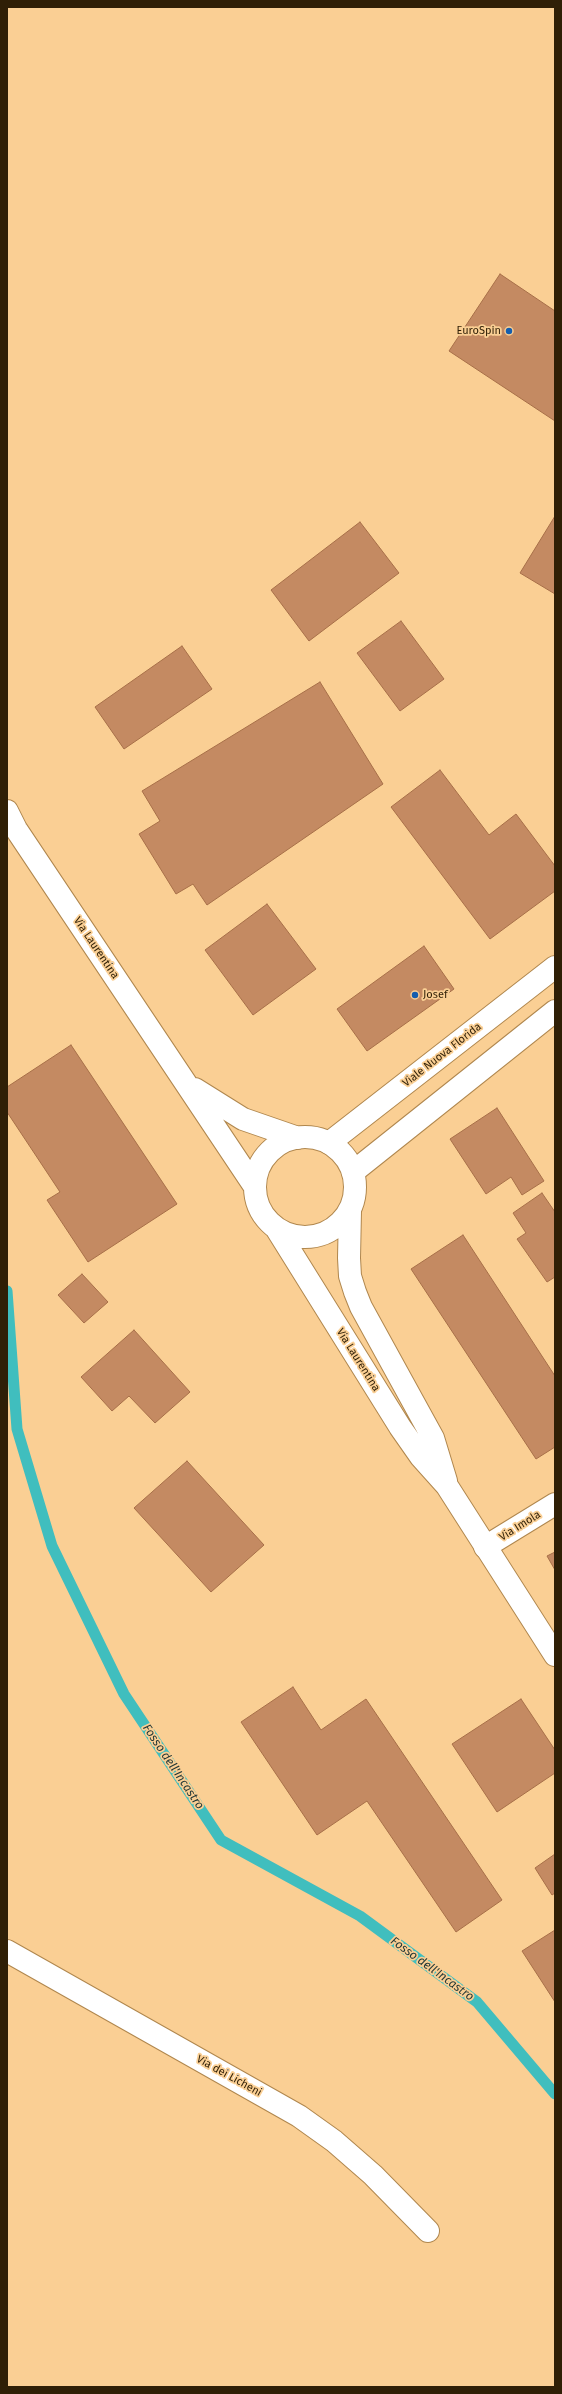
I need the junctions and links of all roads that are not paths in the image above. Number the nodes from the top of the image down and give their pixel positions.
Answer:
1 (7, 811) edge
2 (555, 966) edge
3 (555, 1011) edge
4 (187, 1083) junction
5 (298, 1138) junction
6 (329, 1143) junction
7 (353, 1172) junction
8 (255, 1187) junction
9 (350, 1211) junction
10 (276, 1228) junction
11 (447, 1486) junction
12 (555, 1504) edge
13 (485, 1547) junction
14 (555, 1655) edge
15 (7, 1951) edge
16 (428, 2231) dead end

1 - 4 main road, Via Laurentina
2 - 6 main road, Viale Nuova Florida
3 - 7 main road
4 - 5 main road, Via Laurentina
4 - 8 main road, Via Laurentina
5 - 6 main road
5 - 8 main road
6 - 7 main road
7 - 9 main road
8 - 10 main road
9 - 10 main road
9 - 11 main road, Via Laurentina
10 - 11 main road, Via Laurentina
11 - 13 main road, Via Laurentina
12 - 13 main road, Via Imola
13 - 14 main road, Via Laurentina
15 - 16 main road, Via dei Licheni

